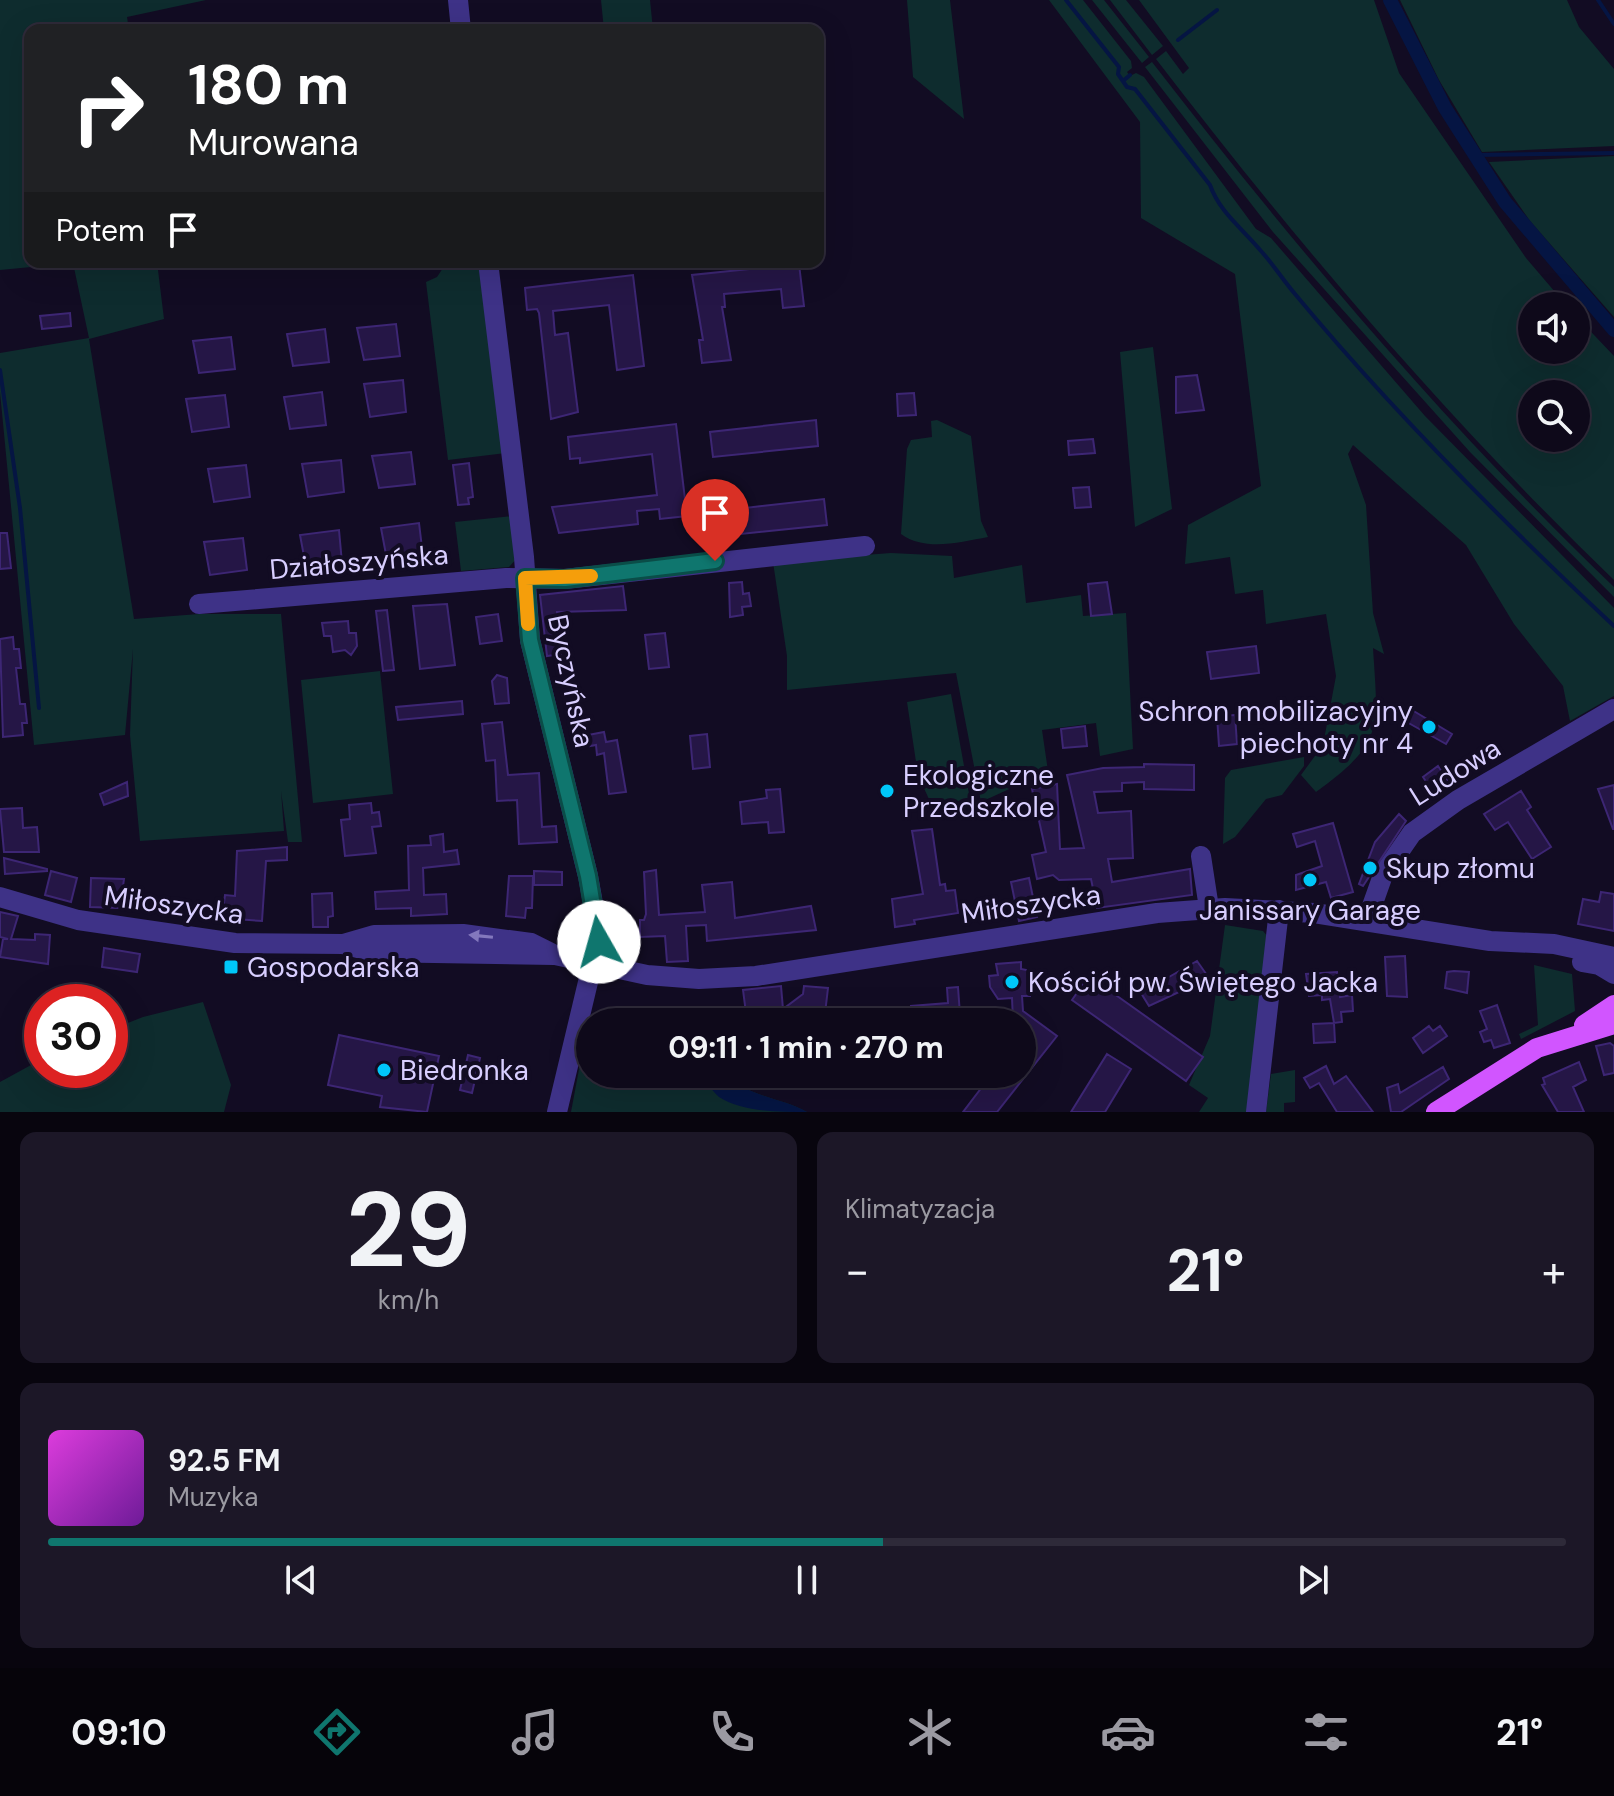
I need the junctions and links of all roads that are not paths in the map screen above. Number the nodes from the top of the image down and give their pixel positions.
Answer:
1 (458, 0) edge
2 (460, 24) edge
3 (489, 268) edge
4 (865, 546) dead end
5 (525, 578) junction
6 (199, 604) dead end
7 (1614, 709) edge
8 (1201, 856) dead end
9 (0, 897) edge
10 (1209, 908) junction
11 (1279, 910) junction
12 (1367, 920) junction
13 (1517, 944) junction
14 (1614, 957) edge
15 (592, 964) junction
16 (1614, 974) edge
17 (1614, 1005) edge
18 (1614, 1024) edge
19 (1568, 1035) junction
20 (557, 1112) edge
21 (1256, 1112) edge
22 (1436, 1112) edge

1 - 2 street
3 - 5 street, Byczyńska
4 - 5 street, Działoszyńska
5 - 6 street, Działoszyńska
5 - 15 street, Byczyńska
7 - 12 street, Ludowa
8 - 10 street
9 - 15 street, Miłoszycka
10 - 11 street, Miłoszycka
10 - 15 street, Miłoszycka
11 - 12 street, Miłoszycka
11 - 21 street
12 - 13 street, Miłoszycka
13 - 14 street, Miłoszycka
13 - 16 street, Miłoszycka
15 - 20 street
17 - 19 main road
18 - 19 main road
19 - 22 main road

